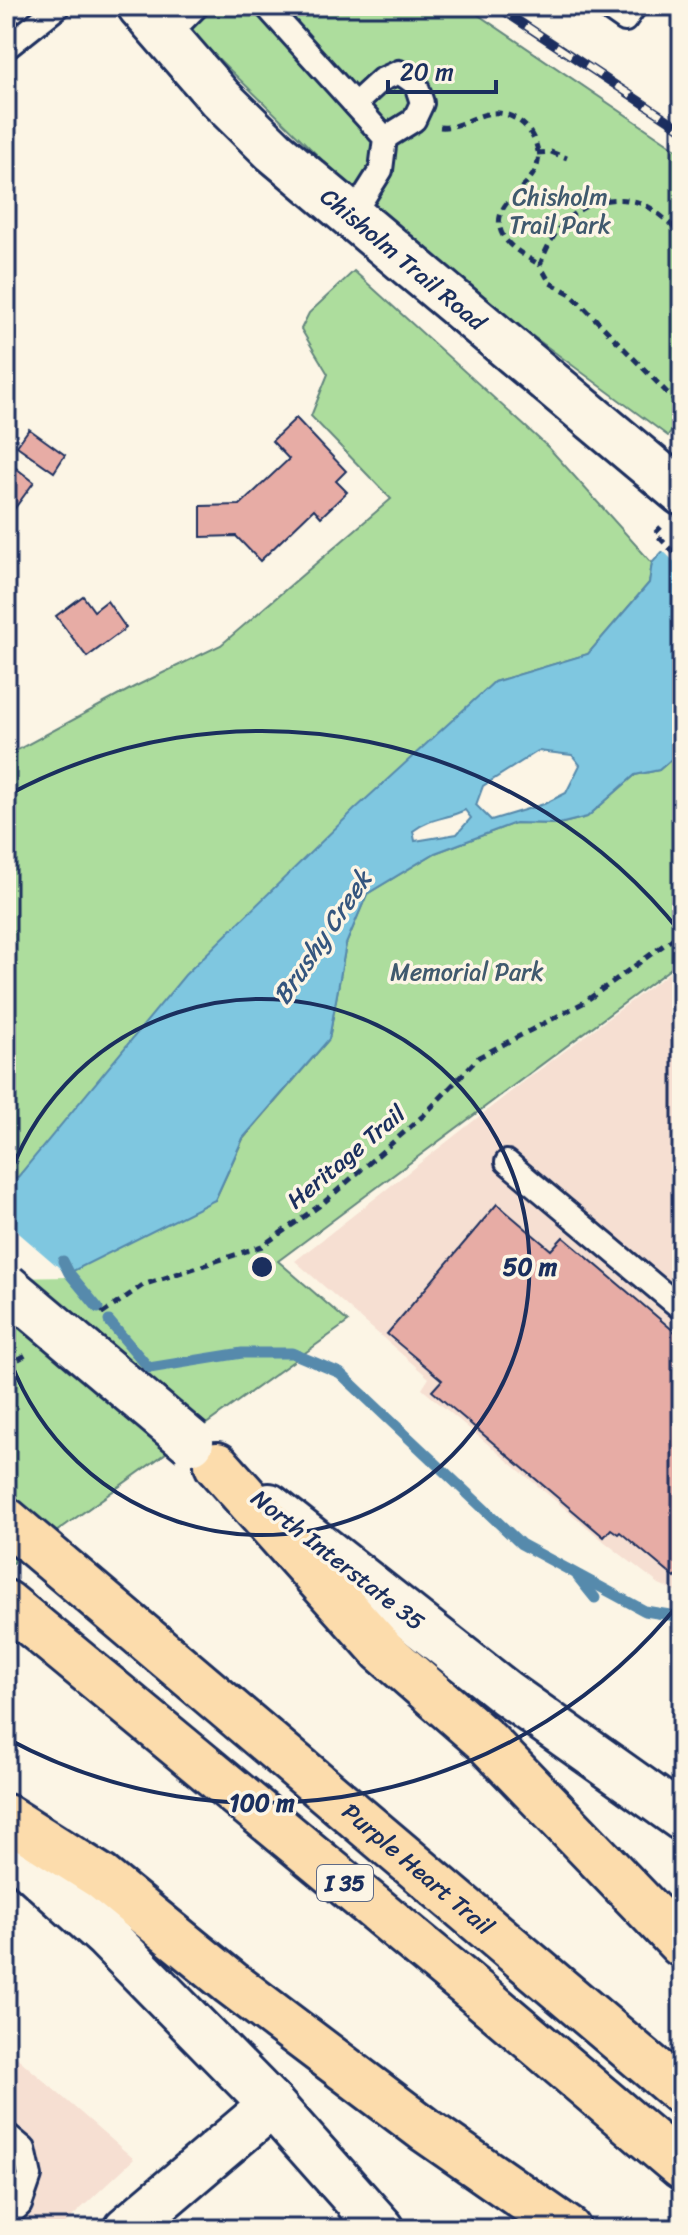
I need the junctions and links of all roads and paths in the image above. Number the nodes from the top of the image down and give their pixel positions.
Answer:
1 (59, 6) edge
2 (197, 6) edge
3 (266, 6) edge
4 (605, 6) edge
5 (630, 13) edge
6 (153, 22) edge
7 (6, 48) edge
8 (355, 104) junction
9 (414, 120) junction
10 (385, 138) junction
11 (537, 153) junction
12 (567, 158) dead end
13 (352, 216) junction
14 (682, 240) edge
15 (540, 265) junction
16 (682, 408) edge
17 (673, 510) edge
18 (682, 561) edge
19 (682, 932) edge
20 (507, 1162) dead end
21 (6, 1286) edge
22 (682, 1309) edge
23 (91, 1322) dead end
24 (34, 1351) dead end
25 (6, 1366) edge
26 (204, 1454) junction
27 (6, 1520) edge
28 (6, 1603) edge
29 (6, 1817) edge
30 (682, 1818) edge
31 (6, 1846) edge
32 (682, 1945) edge
33 (682, 2093) edge
34 (272, 2105) junction
35 (6, 2134) edge
36 (682, 2167) edge
37 (6, 2218) edge
38 (126, 2229) edge
39 (382, 2229) edge
40 (568, 2229) edge

1 - 7 lane
2 - 6 lane
3 - 8 lane
4 - 5 lane
6 - 13 main road, Chisholm Trail Road
8 - 9 lane
8 - 10 lane
9 - 10 lane
9 - 11 path
10 - 13 lane
11 - 12 path
11 - 15 path
13 - 17 main road, Chisholm Trail Road
14 - 15 path
15 - 16 path
17 - 18 path
19 - 23 path, Heritage Trail
20 - 22 lane
21 - 26 main road, North Interstate 35, bridge
24 - 25 path
26 - 30 main road, North Interstate 35
26 - 32 highway
27 - 33 highway, Purple Heart Trail / I 35
28 - 36 highway, I 35
29 - 40 highway
31 - 34 main road
34 - 38 main road
34 - 39 main road
35 - 37 lane

